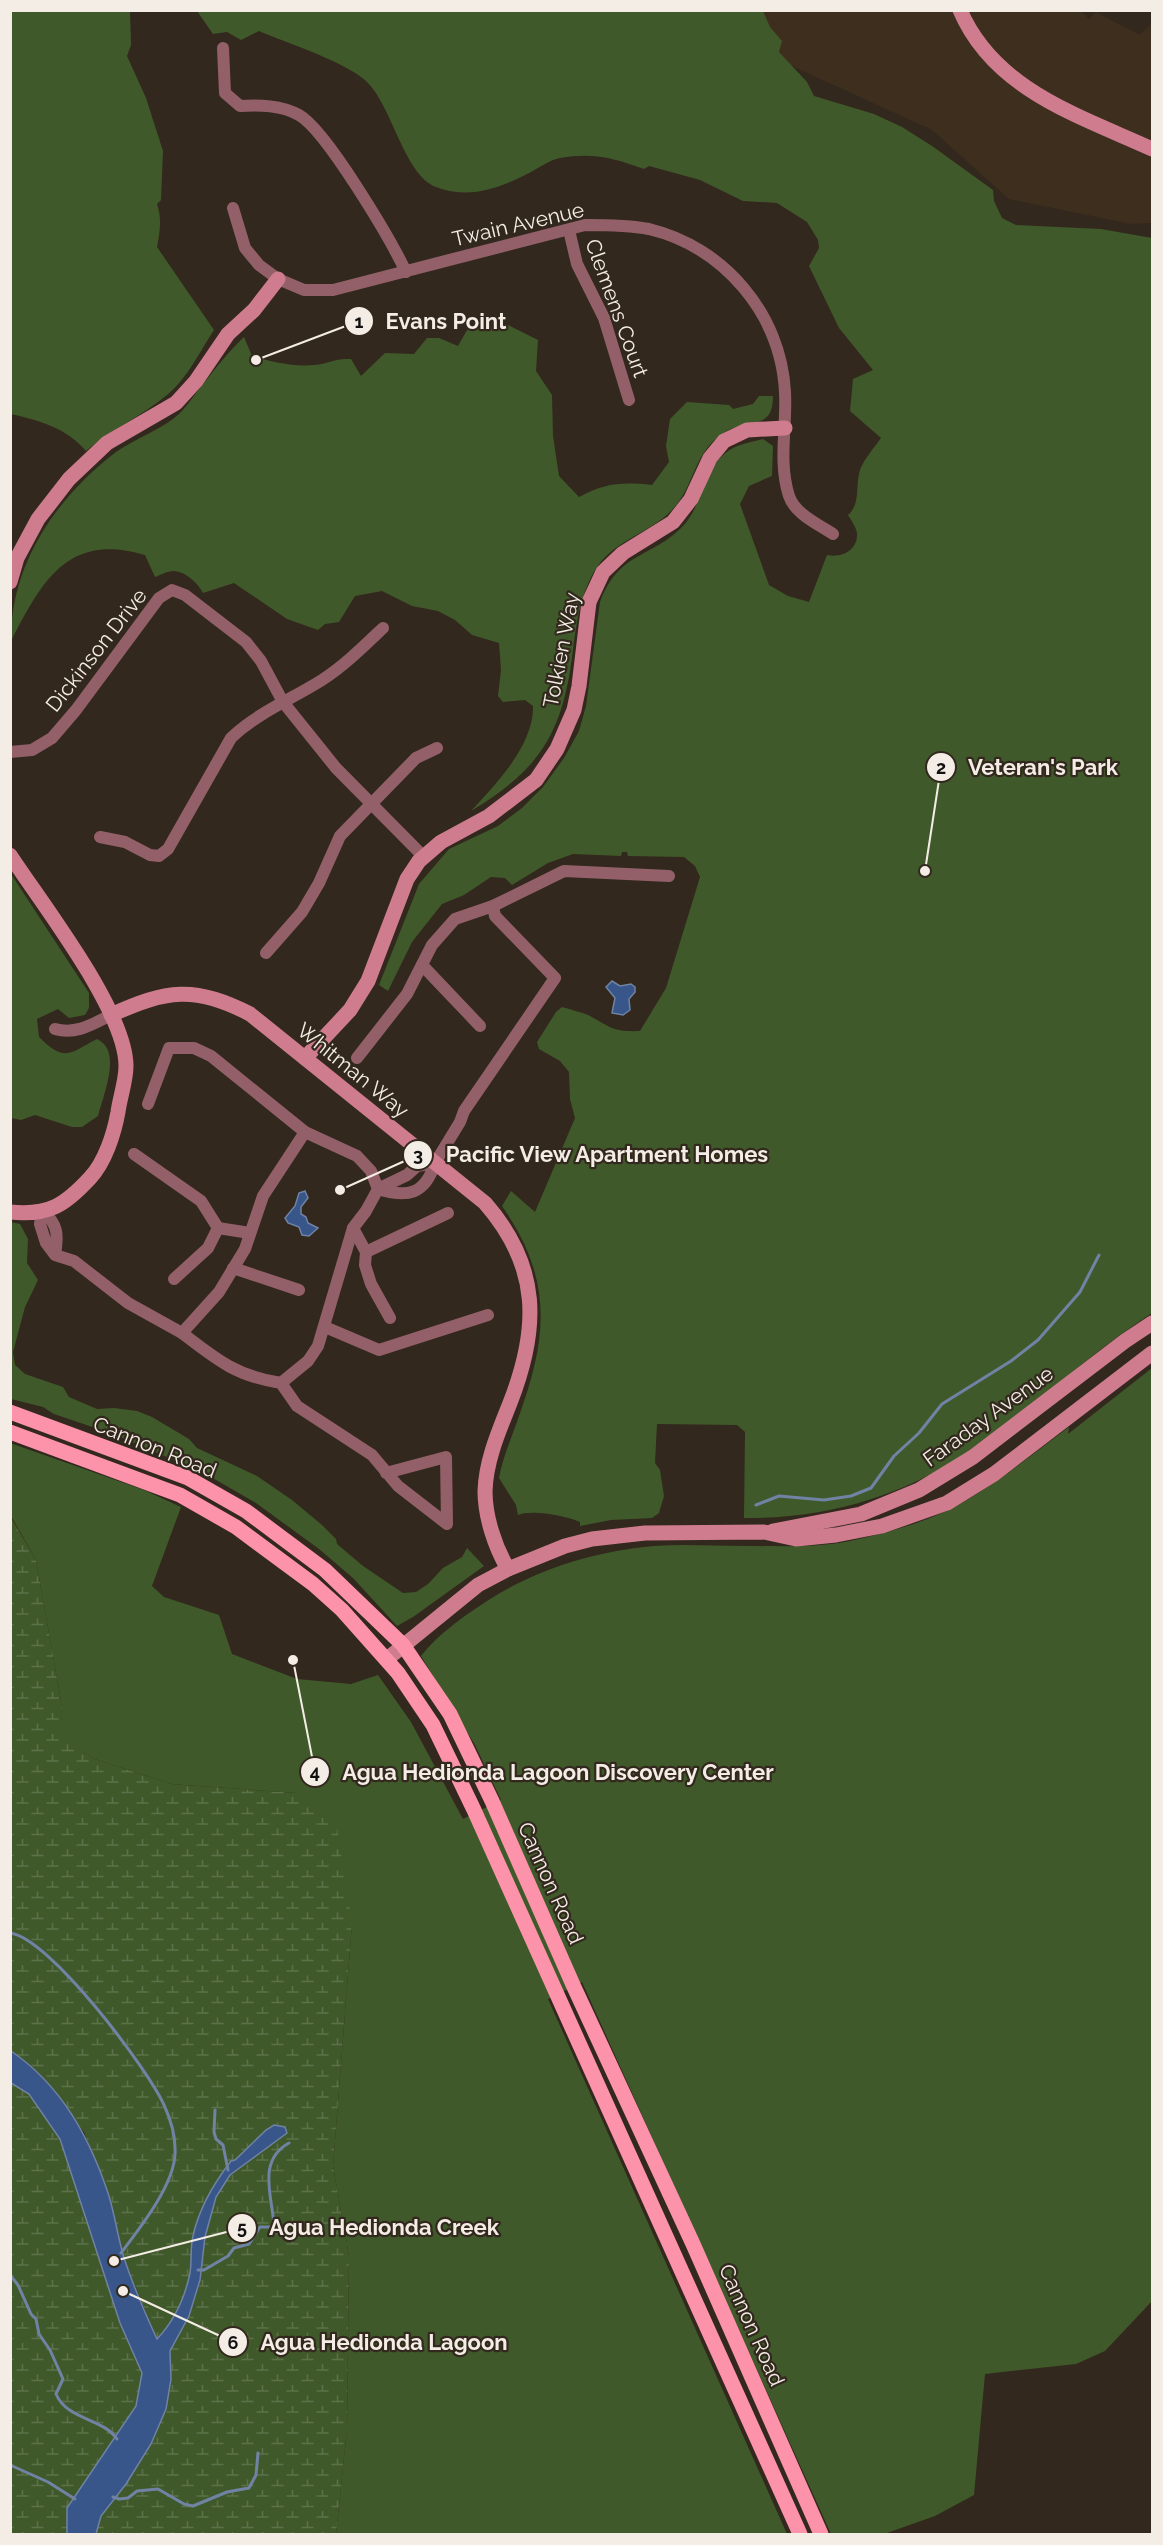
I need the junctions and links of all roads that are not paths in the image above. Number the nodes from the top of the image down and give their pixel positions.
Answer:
1 (960, 10) edge
2 (223, 48) dead end
3 (1152, 149) edge
4 (233, 208) dead end
5 (569, 230) junction
6 (406, 272) junction
7 (278, 279) junction
8 (629, 400) dead end
9 (785, 428) junction
10 (833, 534) dead end
11 (10, 582) edge
12 (383, 628) dead end
13 (284, 702) junction
14 (437, 748) dead end
15 (10, 752) edge
16 (371, 803) junction
17 (100, 837) dead end
18 (10, 855) edge
19 (424, 856) junction
20 (669, 876) dead end
21 (493, 906) junction
22 (266, 953) dead end
23 (422, 965) junction
24 (111, 1015) junction
25 (480, 1026) dead end
26 (55, 1029) dead end
27 (305, 1058) junction
28 (357, 1058) dead end
29 (148, 1104) dead end
30 (305, 1132) junction
31 (134, 1154) dead end
32 (435, 1162) junction
33 (378, 1189) junction
34 (42, 1211) junction
35 (10, 1212) edge
36 (448, 1213) dead end
37 (218, 1227) junction
38 (353, 1228) junction
39 (250, 1233) junction
40 (366, 1252) junction
41 (233, 1268) junction
42 (174, 1279) dead end
43 (299, 1290) dead end
44 (488, 1314) dead end
45 (390, 1318) dead end
46 (1152, 1323) edge
47 (325, 1327) junction
48 (182, 1333) junction
49 (1152, 1353) edge
50 (281, 1383) junction
51 (10, 1412) edge
52 (10, 1432) edge
53 (386, 1473) junction
54 (764, 1533) junction
55 (508, 1569) junction
56 (406, 1643) junction
57 (387, 1659) junction
58 (800, 2535) edge
59 (821, 2535) edge

1 - 3 street
2 - 6 street
4 - 7 street, Twain Avenue
5 - 6 street, Twain Avenue
5 - 8 street, Clemens Court
5 - 9 street, Twain Avenue
6 - 7 street, Twain Avenue
7 - 11 street
9 - 10 street, Twain Avenue
9 - 19 street, Tolkien Way
12 - 13 street
13 - 15 street, Dickinson Drive
13 - 16 street, Dickinson Drive
13 - 17 street
14 - 16 street
16 - 19 street, Dickinson Drive
16 - 22 street
18 - 24 street
19 - 27 street, Tolkien Way
20 - 21 street
21 - 23 street
21 - 32 street
23 - 25 street
23 - 28 street
24 - 26 street, Whitman Way
24 - 27 street, Whitman Way
24 - 34 street
27 - 32 street, Whitman Way
29 - 30 street
30 - 33 street
30 - 39 street
31 - 37 street
32 - 33 street
32 - 55 street, Whitman Way
33 - 38 street
34 - 35 street
34 - 48 street
36 - 40 street
37 - 39 street
37 - 42 street
38 - 40 street
38 - 47 street
39 - 41 street
40 - 45 street
41 - 43 street
41 - 48 street
44 - 47 street
46 - 54 street, Faraday Avenue
47 - 50 street
48 - 50 street
49 - 54 street, Faraday Avenue
50 - 53 street
51 - 56 main road, Cannon Road
52 - 57 main road, Cannon Road
53 - 53 street
54 - 55 street, Faraday Avenue
55 - 56 street, Faraday Avenue
56 - 57 street, Faraday Avenue
56 - 59 main road, Cannon Road
57 - 58 main road, Cannon Road

